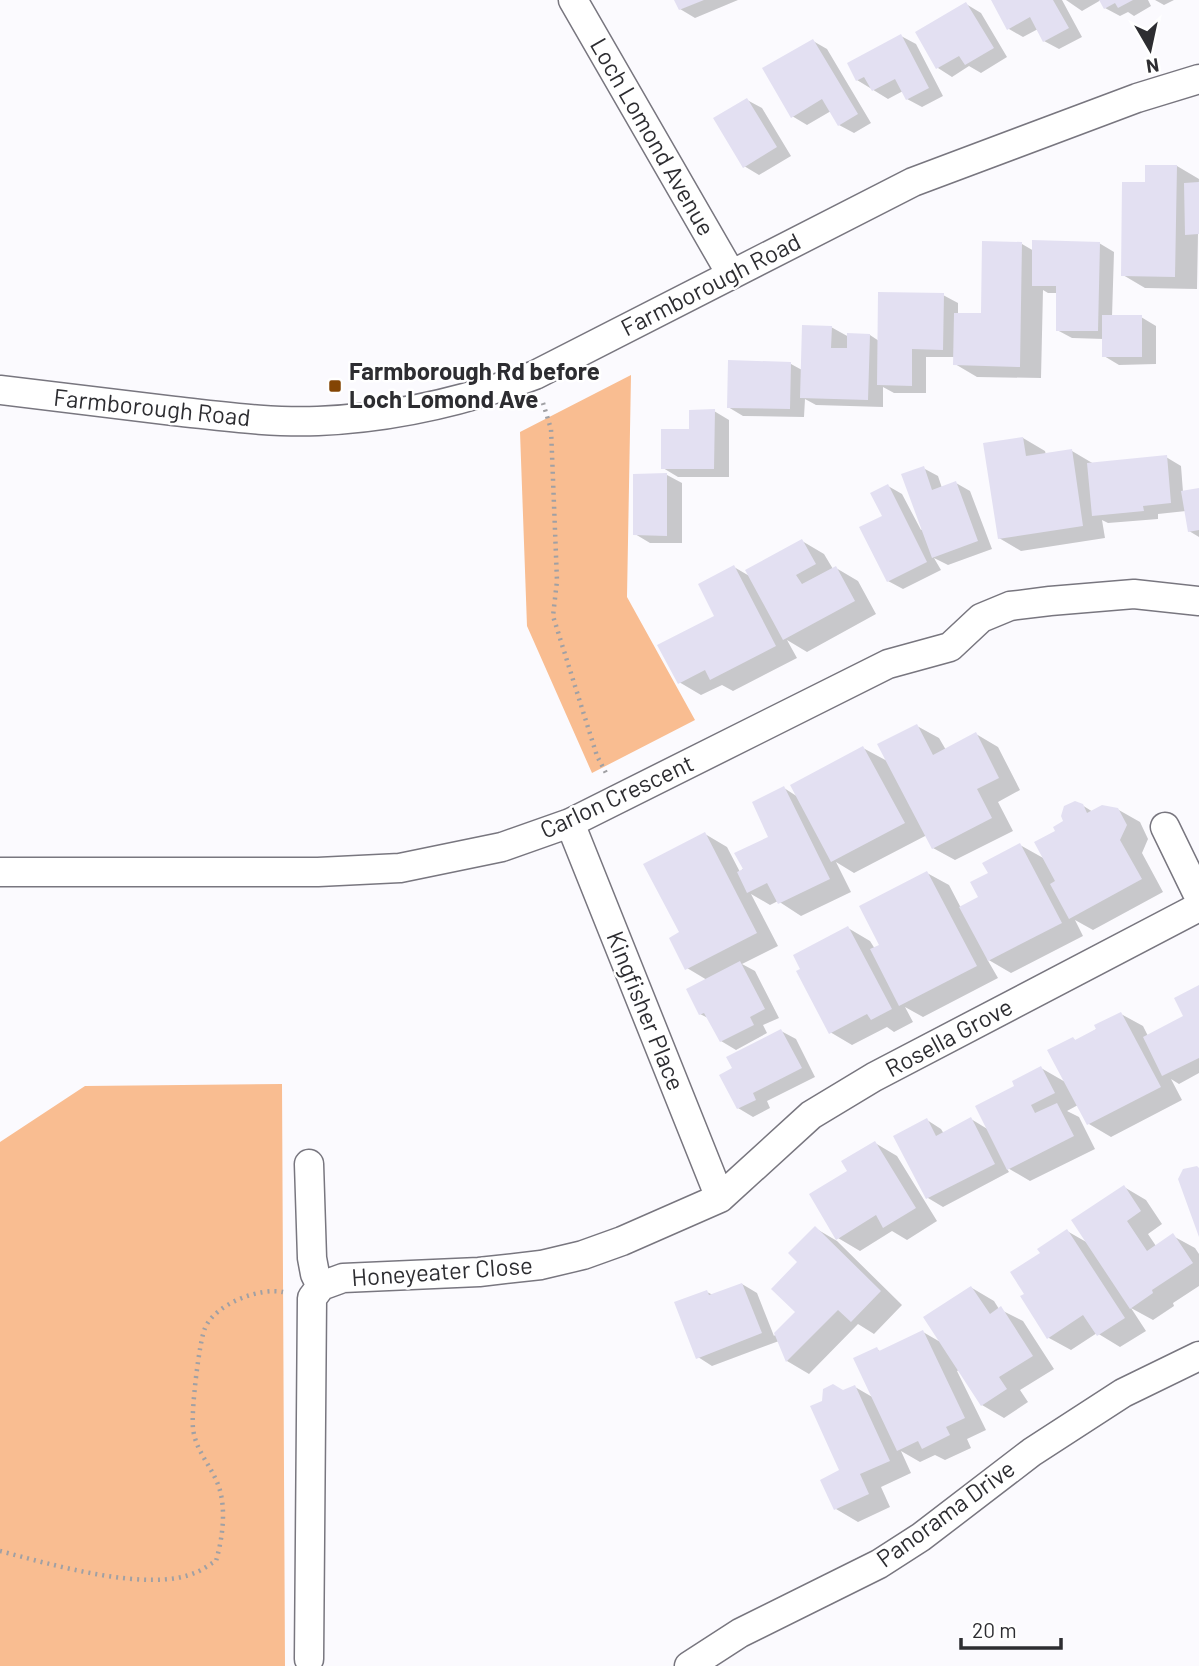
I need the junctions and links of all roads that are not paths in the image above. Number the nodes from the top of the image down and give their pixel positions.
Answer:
1 (573, 0) edge
2 (1199, 79) edge
3 (730, 274) junction
4 (0, 390) edge
5 (1199, 601) edge
6 (570, 824) junction
7 (1164, 827) dead end
8 (0, 872) edge
9 (1199, 897) edge
10 (1199, 907) edge
11 (309, 1164) dead end
12 (720, 1198) junction
13 (316, 1292) junction
14 (1199, 1356) edge
15 (309, 1658) dead end
16 (689, 1666) edge

1 - 3 street, Loch Lomond Avenue
2 - 3 street, Farmborough Road
3 - 4 street, Farmborough Road
5 - 6 street, Carlon Crescent
6 - 8 street, Carlon Crescent
6 - 12 street, Kingfisher Place
7 - 9 street
10 - 12 street, Rosella Grove
11 - 13 street, Honeyeater Close
12 - 13 street, Honeyeater Close
13 - 15 street, Honeyeater Close
14 - 16 street, Panorama Drive

